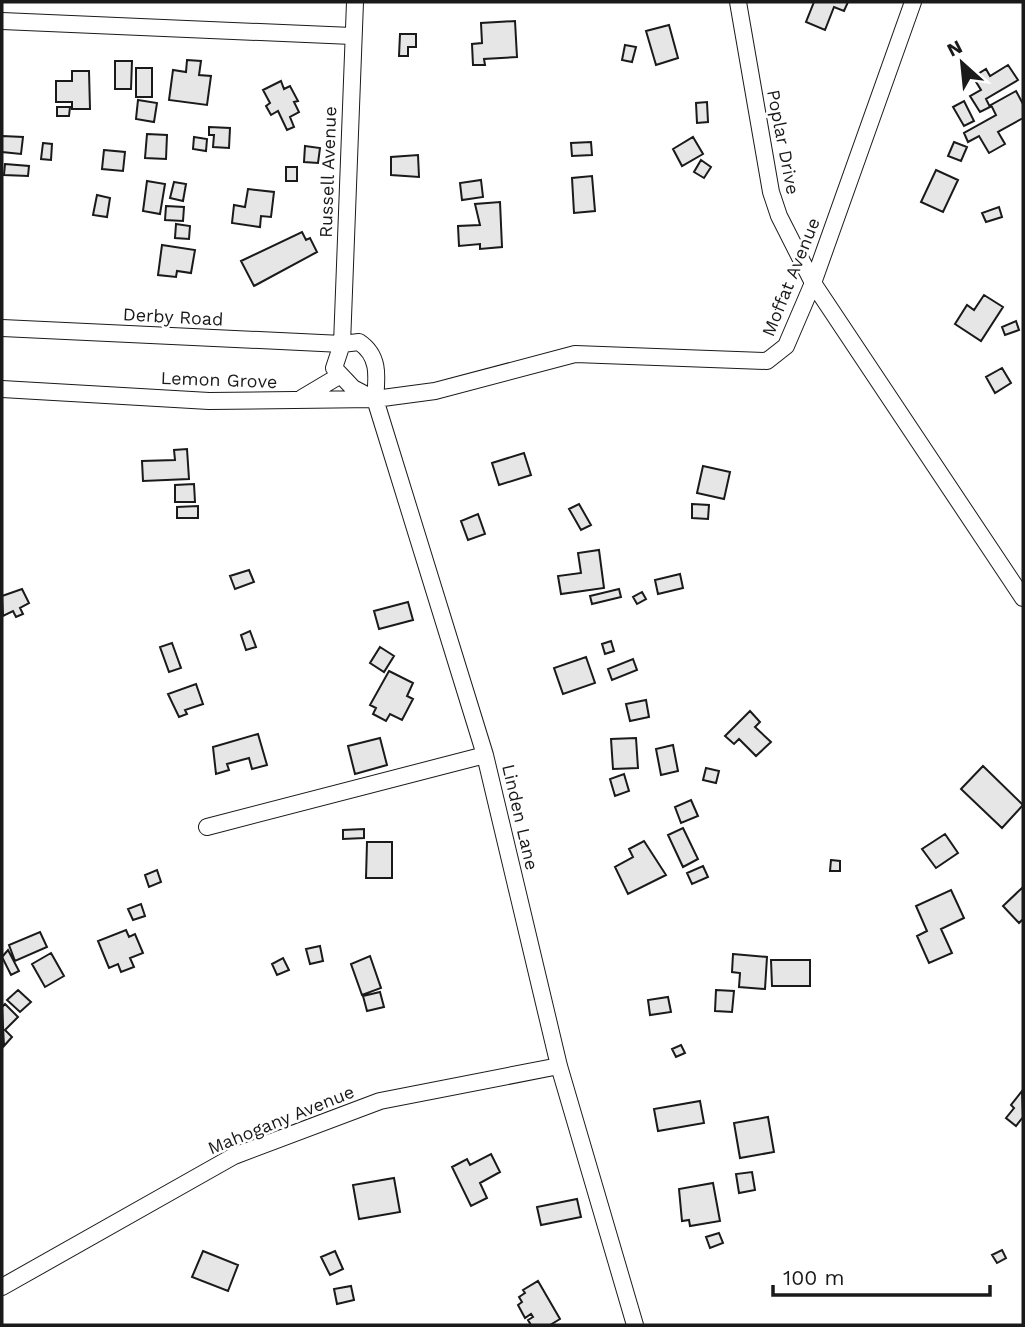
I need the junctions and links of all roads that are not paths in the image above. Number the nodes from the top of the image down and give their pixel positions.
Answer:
1 (355, 2) edge
2 (738, 2) edge
3 (913, 2) edge
4 (2, 22) edge
5 (352, 36) junction
6 (813, 283) junction
7 (2, 328) edge
8 (342, 344) junction
9 (339, 376) junction
10 (2, 390) edge
11 (435, 391) joint
12 (375, 399) junction
13 (295, 402) junction
14 (1023, 598) edge
15 (485, 755) junction
16 (207, 827) dead end
17 (559, 1066) junction
18 (2, 1287) edge
19 (635, 1325) edge

1 - 5 street, Russell Avenue
2 - 6 street, Poplar Drive
3 - 6 street, Moffat Avenue
4 - 5 street
5 - 8 street, Russell Avenue
6 - 11 street, Moffat Avenue
6 - 14 street, Poplar Drive
7 - 8 street, Derby Road
8 - 9 street, Russell Avenue
8 - 12 street, Linden Lane
9 - 12 street
9 - 13 street
10 - 13 street, Lemon Grove
11 - 12 street, Lemon Grove
12 - 13 street, Lemon Grove
12 - 15 street, Linden Lane
15 - 16 street
15 - 17 street, Linden Lane
17 - 18 street, Mahogany Avenue
17 - 19 street, Linden Lane

